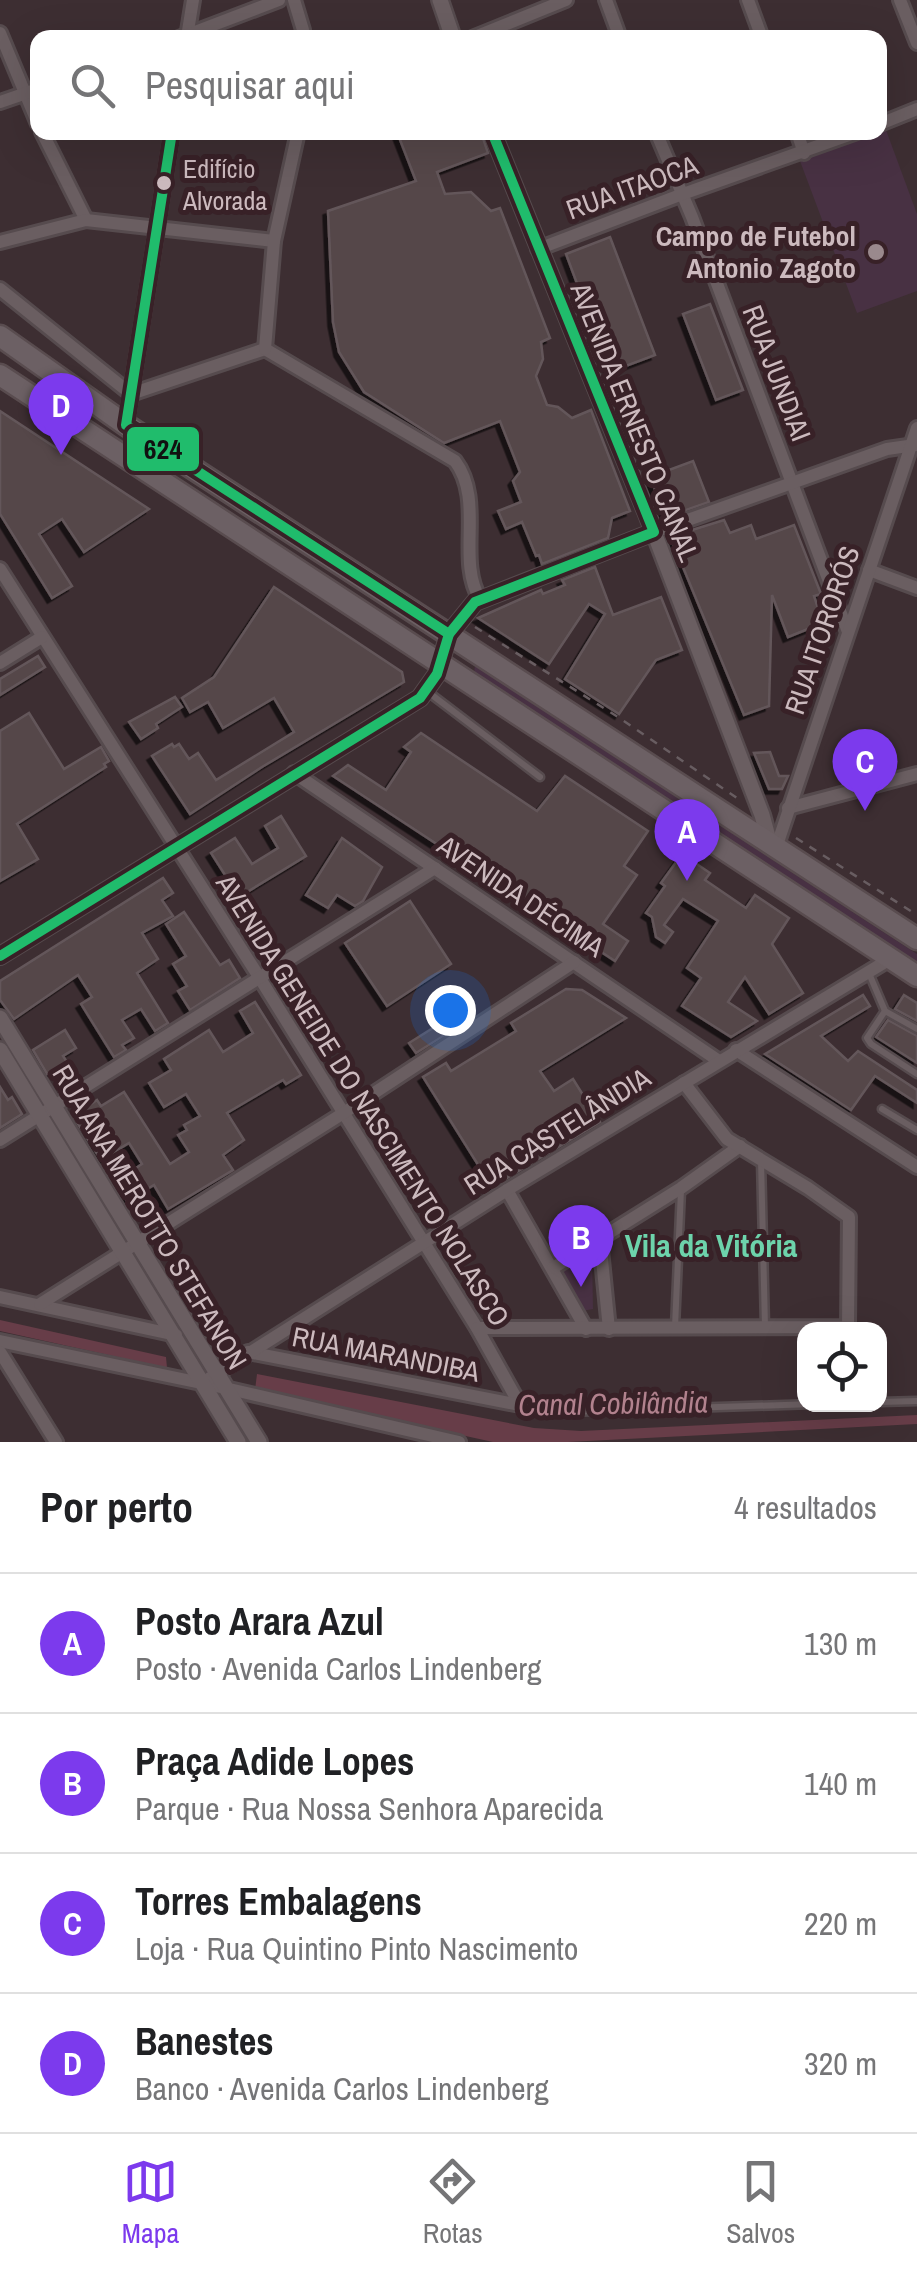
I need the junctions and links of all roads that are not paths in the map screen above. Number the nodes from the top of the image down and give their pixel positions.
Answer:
1 (193, 0) edge
2 (279, 0) edge
3 (294, 0) edge
4 (440, 0) edge
5 (566, 0) edge
6 (606, 0) edge
7 (748, 0) edge
8 (900, 0) edge
9 (186, 30) edge
10 (201, 30) edge
11 (303, 30) dead end
12 (450, 30) edge
13 (492, 30) edge
14 (617, 30) edge
15 (759, 30) edge
16 (0, 33) edge
17 (917, 43) edge
18 (30, 91) edge
19 (22, 94) junction
20 (0, 102) edge
21 (30, 109) edge
22 (917, 109) edge
23 (887, 121) edge
24 (46, 140) edge
25 (171, 140) edge
26 (296, 140) edge
27 (495, 140) edge
28 (659, 140) edge
29 (800, 140) edge
30 (837, 140) edge
31 (804, 153) junction
32 (680, 194) junction
33 (86, 220) junction
34 (158, 228) junction
35 (0, 242) edge
36 (274, 242) junction
37 (538, 249) junction
38 (0, 289) edge
39 (0, 336) edge
40 (264, 349) junction
41 (0, 375) edge
42 (131, 394) junction
43 (126, 425) junction
44 (917, 428) edge
45 (914, 445) edge
46 (791, 481) junction
47 (654, 532) junction
48 (0, 569) edge
49 (869, 570) junction
50 (917, 588) edge
51 (480, 600) junction
52 (454, 626) junction
53 (848, 632) junction
54 (42, 637) junction
55 (0, 663) edge
56 (440, 664) junction
57 (427, 691) junction
58 (294, 774) junction
59 (917, 774) edge
60 (540, 776) dead end
61 (788, 808) junction
62 (776, 840) junction
63 (176, 847) junction
64 (435, 868) junction
65 (917, 939) edge
66 (0, 956) edge
67 (890, 959) junction
68 (574, 962) junction
69 (868, 971) junction
70 (917, 976) edge
71 (261, 980) junction
72 (885, 1011) junction
73 (0, 1018) edge
74 (917, 1029) edge
75 (0, 1050) edge
76 (736, 1050) junction
77 (719, 1061) junction
78 (917, 1074) edge
79 (684, 1083) junction
80 (882, 1109) dead end
81 (46, 1110) junction
82 (342, 1114) junction
83 (917, 1130) edge
84 (0, 1140) edge
85 (740, 1146) junction
86 (761, 1158) junction
87 (917, 1167) edge
88 (681, 1188) junction
89 (507, 1190) junction
90 (600, 1240) junction
91 (137, 1241) junction
92 (422, 1245) junction
93 (122, 1250) junction
94 (552, 1268) junction
95 (0, 1297) edge
96 (40, 1304) junction
97 (477, 1328) junction
98 (586, 1328) junction
99 (675, 1328) junction
100 (765, 1328) junction
101 (609, 1329) junction
102 (176, 1335) junction
103 (0, 1341) edge
104 (0, 1352) edge
105 (248, 1352) junction
106 (209, 1378) junction
107 (226, 1388) junction
108 (917, 1401) edge
109 (887, 1402) edge
110 (520, 1405) junction
111 (797, 1405) edge
112 (56, 1442) edge
113 (238, 1442) edge
114 (259, 1442) edge
115 (459, 1442) edge

1 - 9 street
2 - 10 street
3 - 11 street
4 - 12 street
5 - 13 street
6 - 14 street
7 - 15 street
8 - 17 street
16 - 19 street
18 - 19 street
19 - 20 street
19 - 21 street
22 - 23 street
24 - 33 street
25 - 34 street
26 - 36 street
27 - 37 street, AVENIDA ERNESTO CANAL
28 - 32 street, RUA JUNDIAI
29 - 31 street
30 - 31 street, RUA ITAOCA
31 - 32 street, RUA ITAOCA
32 - 37 street, RUA ITAOCA
32 - 46 street, RUA JUNDIAI
33 - 34 street
33 - 35 street
34 - 36 street
34 - 42 street
36 - 40 street
37 - 47 street, AVENIDA ERNESTO CANAL
38 - 42 street
39 - 43 main road
40 - 42 street
40 - 51 street
41 - 56 main road
42 - 43 street
43 - 52 main road
44 - 45 street, RUA ITORORÓS
45 - 46 street
45 - 49 street, RUA ITORORÓS
46 - 47 street
46 - 53 street, RUA JUNDIAI
47 - 51 street
47 - 62 street, AVENIDA ERNESTO CANAL
48 - 54 street, AVENIDA GENEIDE DO NASCIMENTO NOLASCO
49 - 50 street
49 - 53 street, RUA ITORORÓS
51 - 52 street
52 - 56 street
52 - 62 main road
53 - 61 street, RUA ITORORÓS
54 - 55 street
54 - 63 street, AVENIDA GENEIDE DO NASCIMENTO NOLASCO
56 - 57 street
56 - 67 main road
57 - 58 street
57 - 60 lane
58 - 63 street
58 - 64 street, AVENIDA DÉCIMA
59 - 61 street
61 - 62 street, RUA ITORORÓS
62 - 65 main road
63 - 66 street
63 - 71 street, AVENIDA GENEIDE DO NASCIMENTO NOLASCO
64 - 68 street, AVENIDA DÉCIMA
64 - 71 street
67 - 69 street, RUA CASTELÂNDIA
67 - 70 main road
68 - 77 street, AVENIDA DÉCIMA
68 - 82 street
69 - 72 lane
69 - 76 street, RUA CASTELÂNDIA
71 - 81 street
71 - 82 street, AVENIDA GENEIDE DO NASCIMENTO NOLASCO
72 - 74 lane
72 - 78 lane
73 - 81 street, RUA ANA MEROTTO STEFANON
75 - 81 street, RUA ANA MEROTTO STEFANON
76 - 77 street, RUA CASTELÂNDIA
76 - 87 street
77 - 79 street, RUA CASTELÂNDIA
79 - 85 street
79 - 89 street, RUA CASTELÂNDIA
80 - 83 lane
81 - 84 street
81 - 91 street, RUA ANA MEROTTO STEFANON
81 - 93 street, RUA ANA MEROTTO STEFANON
82 - 91 street
82 - 92 street, AVENIDA GENEIDE DO NASCIMENTO NOLASCO
85 - 86 street
85 - 88 street
86 - 100 lane
86 - 100 street
88 - 90 street
88 - 99 lane
89 - 92 street, RUA CASTELÂNDIA
89 - 94 street
90 - 94 street
90 - 101 street
91 - 93 street
91 - 106 street, RUA ANA MEROTTO STEFANON
92 - 97 street, AVENIDA GENEIDE DO NASCIMENTO NOLASCO
92 - 105 street, RUA CASTELÂNDIA
93 - 96 street
93 - 102 street, RUA ANA MEROTTO STEFANON
94 - 98 street
95 - 96 street
96 - 102 street
97 - 98 street
97 - 110 street, AVENIDA GENEIDE DO NASCIMENTO NOLASCO
98 - 101 street
99 - 100 street
99 - 101 street
102 - 106 street, RUA ANA MEROTTO STEFANON
103 - 106 street
104 - 112 street
105 - 106 street, RUA CASTELÂNDIA
105 - 110 street, RUA MARANDIBA
106 - 107 street, RUA ANA MEROTTO STEFANON
106 - 113 street, RUA ANA MEROTTO STEFANON
107 - 114 street, RUA ANA MEROTTO STEFANON
107 - 115 street
108 - 109 lane
110 - 111 lane, RUA MARANDIBA

